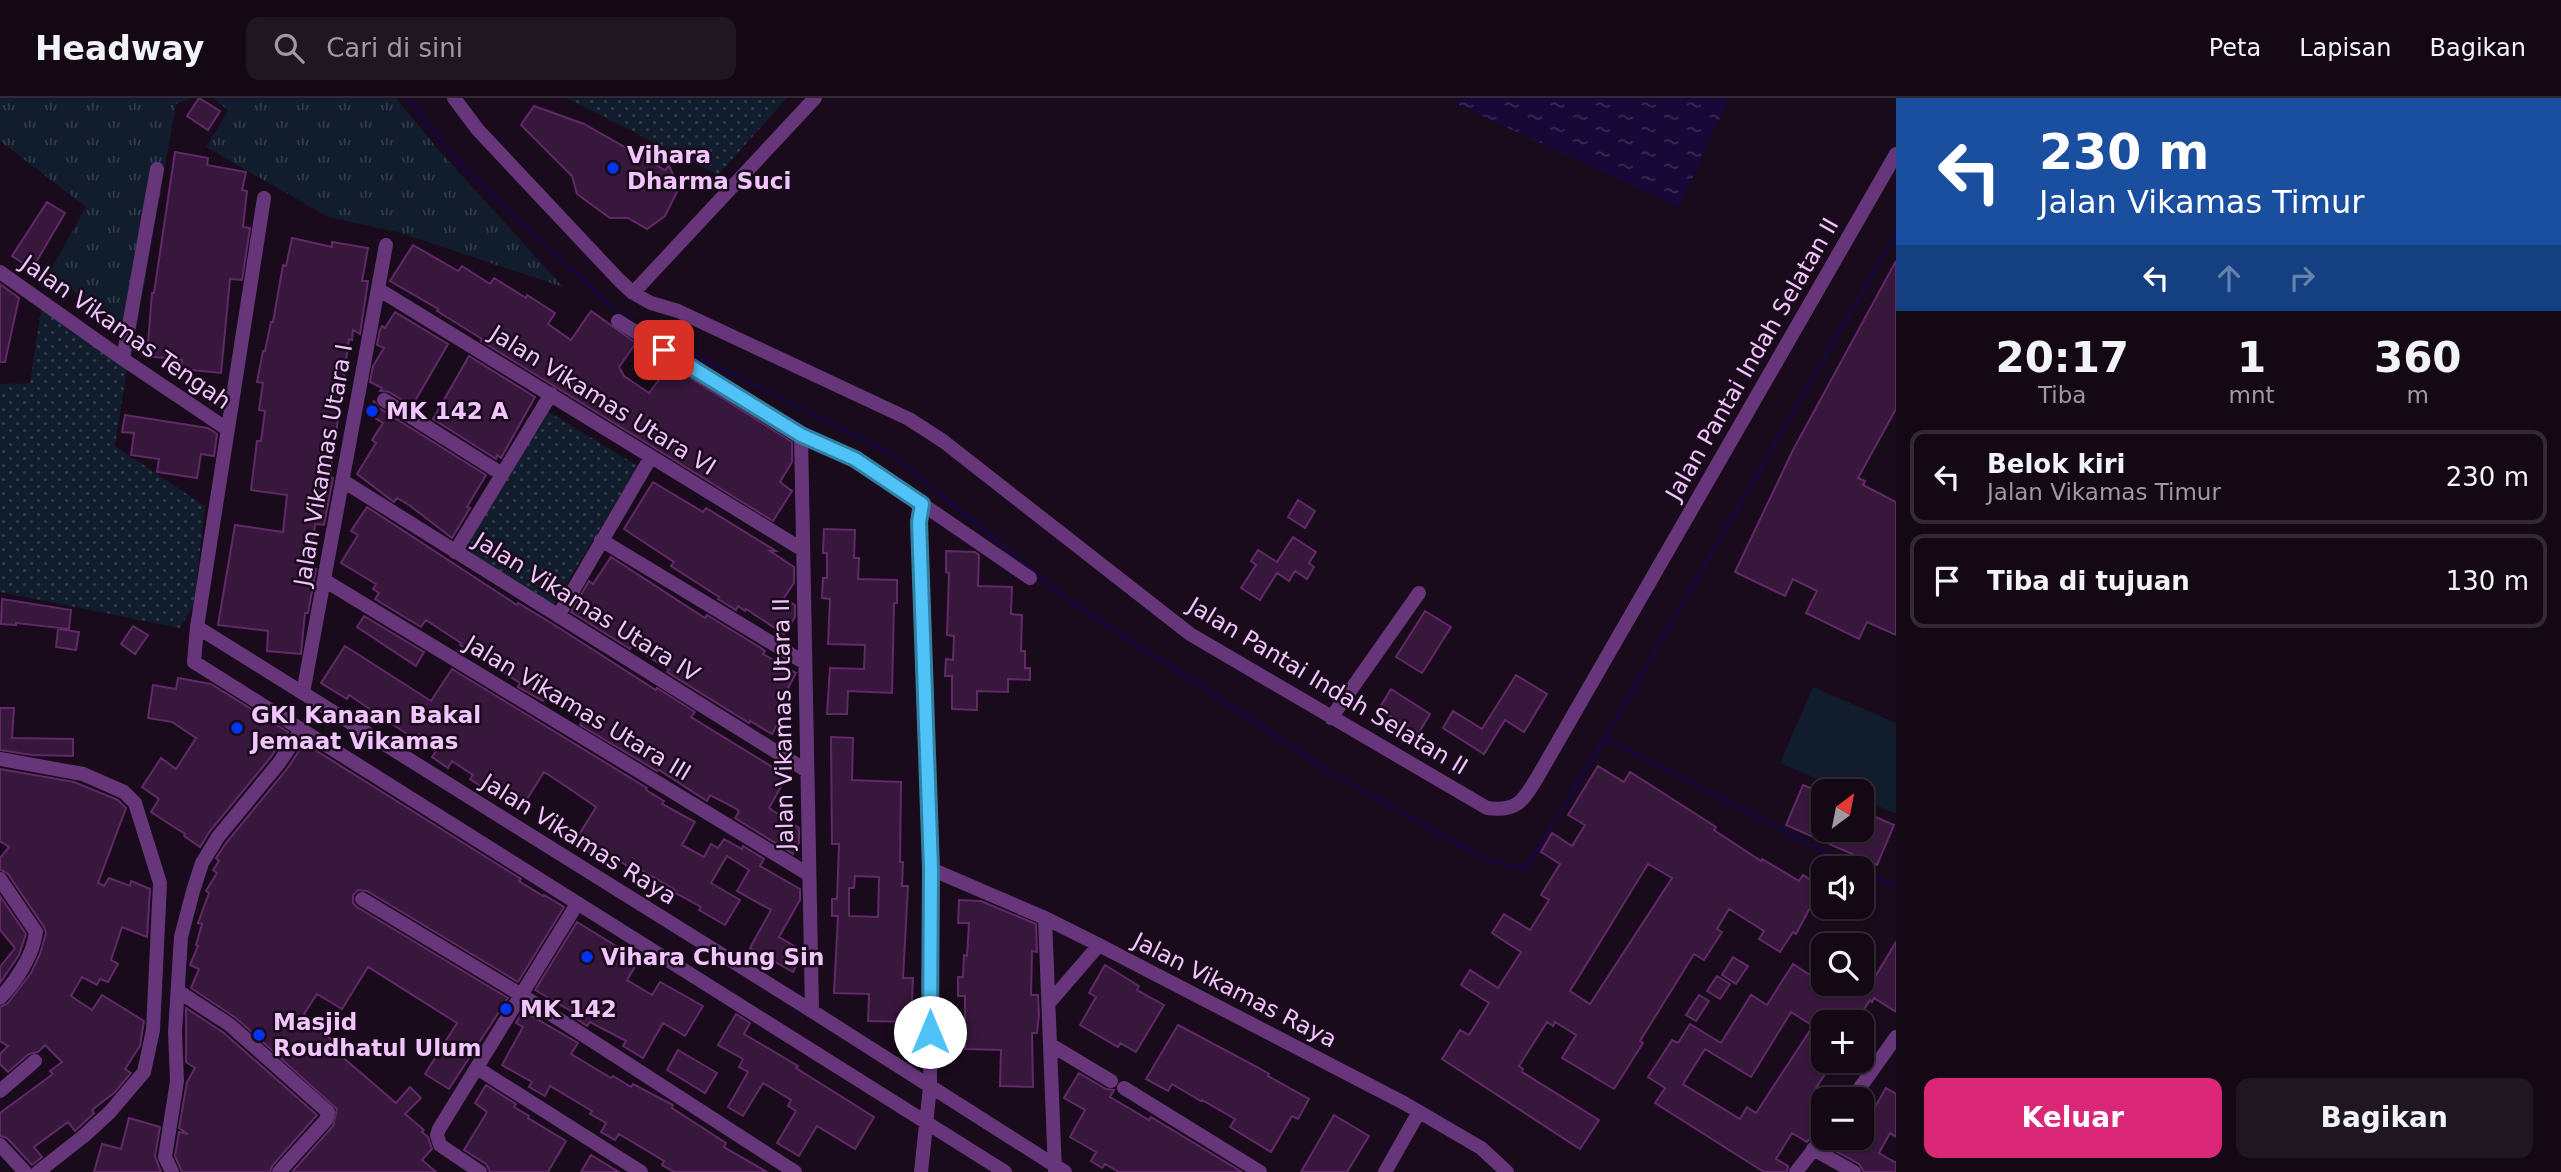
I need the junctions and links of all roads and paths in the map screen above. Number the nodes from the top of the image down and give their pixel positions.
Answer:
1 (454, 98) edge
2 (815, 98) edge
3 (1896, 154) edge
4 (157, 169) dead end
5 (264, 198) dead end
6 (386, 245) dead end
7 (0, 272) edge
8 (378, 289) junction
9 (634, 293) junction
10 (618, 321) dead end
11 (123, 359) junction
12 (551, 394) junction
13 (384, 400) dead end
14 (227, 429) junction
15 (801, 435) junction
16 (651, 457) junction
17 (502, 474) junction
18 (343, 481) junction
19 (922, 504) junction
20 (601, 540) junction
21 (803, 550) junction
22 (456, 552) junction
23 (1030, 578) dead end
24 (324, 580) junction
25 (1419, 593) dead end
26 (558, 616) junction
27 (197, 630) junction
28 (805, 663) junction
29 (303, 693) junction
30 (1331, 718) junction
31 (302, 729) junction
32 (0, 760) edge
33 (807, 771) junction
34 (931, 869) junction
35 (808, 874) junction
36 (0, 879) edge
37 (362, 899) dead end
38 (577, 904) junction
39 (1045, 918) junction
40 (1099, 945) junction
41 (178, 991) junction
42 (523, 996) junction
43 (0, 998) edge
44 (1049, 1003) junction
45 (812, 1011) junction
46 (1896, 1038) edge
47 (1051, 1045) junction
48 (35, 1061) dead end
49 (477, 1068) junction
50 (1861, 1087) edge
51 (0, 1091) edge
52 (929, 1092) junction
53 (1419, 1112) junction
54 (926, 1120) junction
55 (0, 1145) edge
56 (1812, 1150) edge
57 (1815, 1150) edge
58 (1059, 1170) edge
59 (25, 1172) edge
60 (38, 1172) edge
61 (172, 1172) edge
62 (279, 1172) edge
63 (480, 1172) edge
64 (641, 1172) edge
65 (795, 1172) edge
66 (921, 1172) edge
67 (1005, 1172) edge
68 (1260, 1172) edge
69 (1385, 1172) edge
70 (1507, 1172) edge
71 (1796, 1172) edge
72 (1854, 1172) edge

1 - 9 street, Jalan Pantai Indah Selatan II
2 - 9 street
3 - 30 street, Jalan Pantai Indah Selatan II
4 - 11 street
5 - 14 street
6 - 8 street, Jalan Vikamas Utara I
7 - 11 street, Jalan Vikamas Tengah
8 - 12 street, Jalan Vikamas Utara VI
8 - 18 street, Jalan Vikamas Utara I
9 - 30 street, Jalan Pantai Indah Selatan II
10 - 15 street
11 - 14 street, Jalan Vikamas Tengah
12 - 16 street, Jalan Vikamas Utara VI
12 - 17 street
13 - 17 street
14 - 27 street
15 - 19 street
15 - 21 street, Jalan Vikamas Utara II
16 - 20 street
16 - 21 street, Jalan Vikamas Utara VI
17 - 22 street
18 - 22 street, Jalan Vikamas Utara IV
18 - 24 street, Jalan Vikamas Utara I
19 - 23 street
19 - 34 street
20 - 26 street
20 - 28 street
21 - 28 street, Jalan Vikamas Utara II
22 - 26 street, Jalan Vikamas Utara IV
24 - 29 street, Jalan Vikamas Utara I
24 - 35 street, Jalan Vikamas Utara III
25 - 30 street
26 - 33 street, Jalan Vikamas Utara IV
27 - 29 street, Jalan Vikamas Raya
27 - 31 street
28 - 33 street, Jalan Vikamas Utara II
29 - 45 street, Jalan Vikamas Raya
31 - 38 street
31 - 41 street
32 - 60 street
33 - 35 street, Jalan Vikamas Utara II
34 - 39 street, Jalan Vikamas Raya
34 - 52 street
35 - 45 street, Jalan Vikamas Utara II
36 - 43 street
37 - 42 street
38 - 42 street
38 - 54 street
39 - 40 street, Jalan Vikamas Raya
39 - 44 street
40 - 44 street
40 - 53 street, Jalan Vikamas Raya
41 - 61 street
41 - 62 street
42 - 49 street
42 - 65 street
44 - 47 street
45 - 52 street, Jalan Vikamas Raya
46 - 50 street
47 - 58 street
47 - 68 street
48 - 51 street
49 - 63 street
49 - 64 street
52 - 54 street
52 - 58 street, Jalan Vikamas Raya
53 - 69 street
53 - 70 street, Jalan Vikamas Raya
54 - 66 street
54 - 67 street
55 - 59 street
56 - 71 street
57 - 72 street

